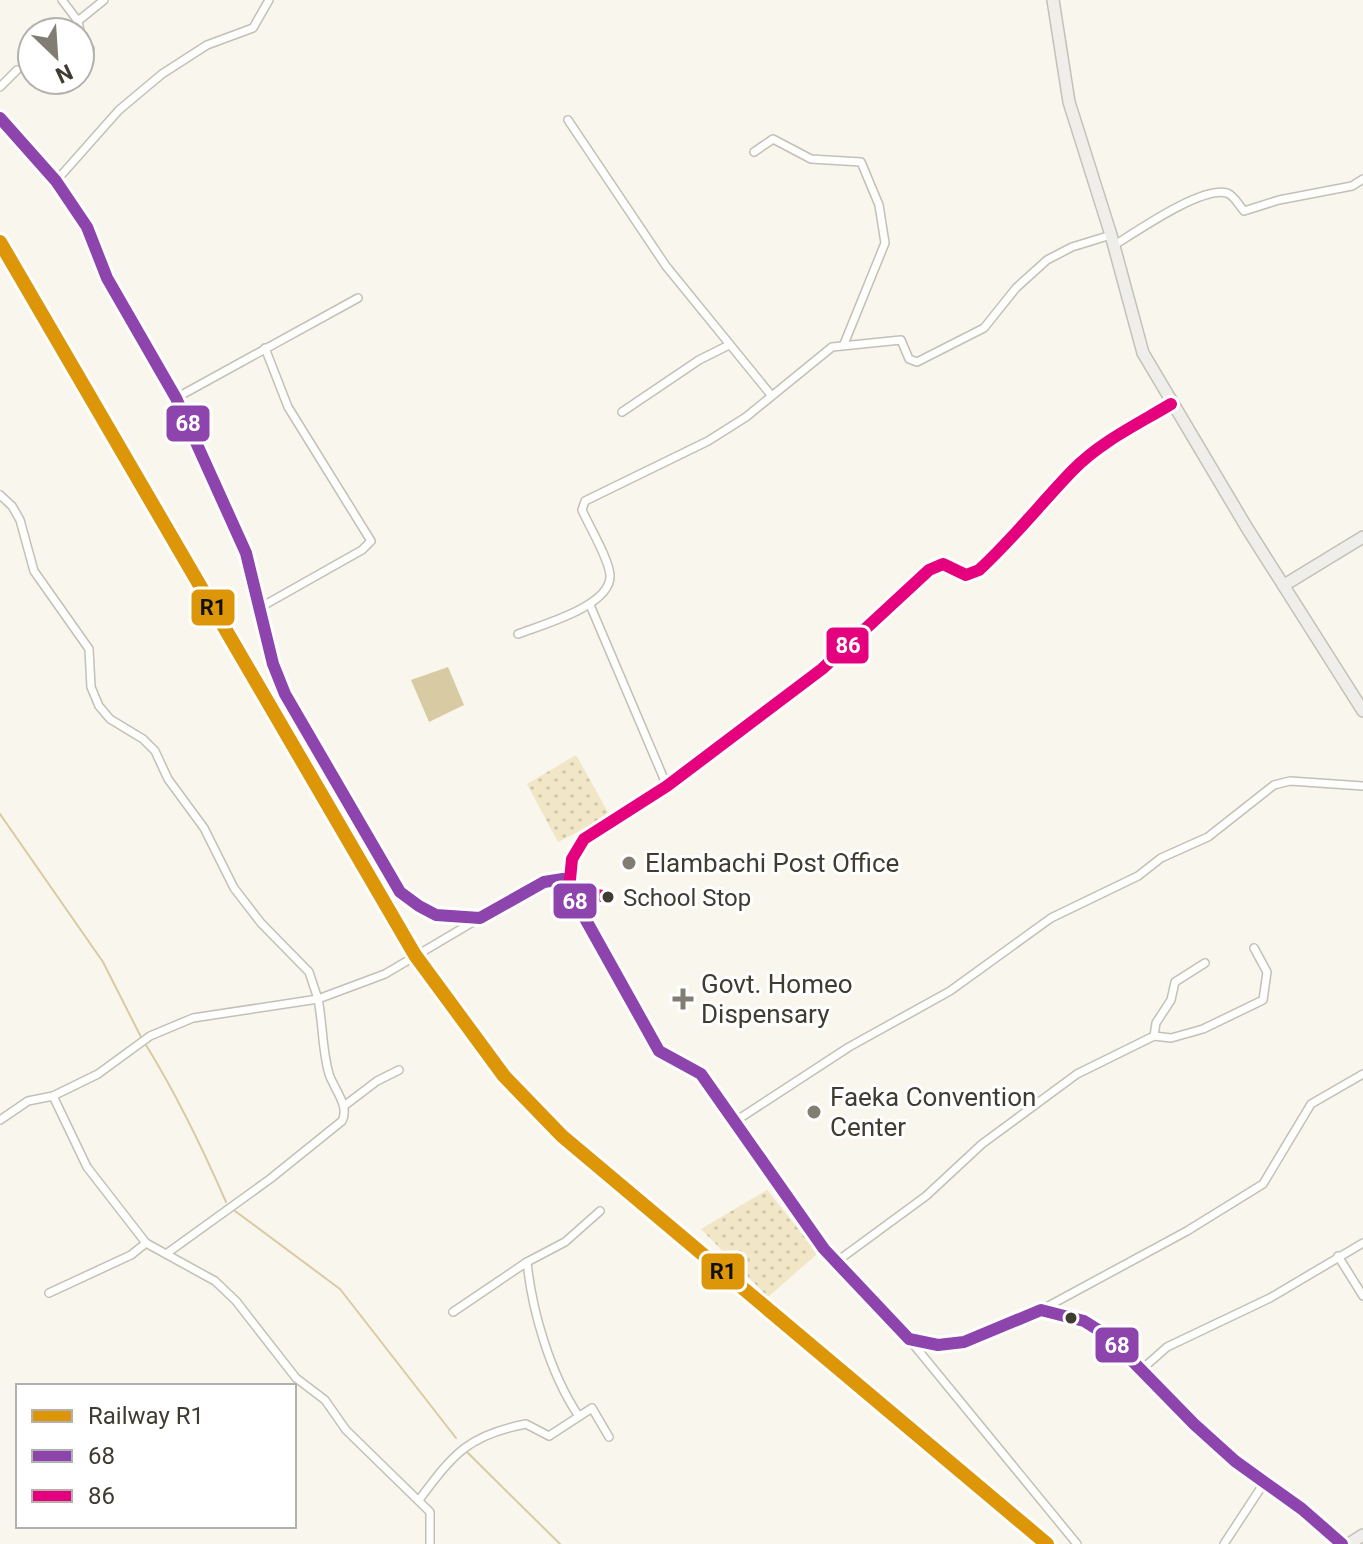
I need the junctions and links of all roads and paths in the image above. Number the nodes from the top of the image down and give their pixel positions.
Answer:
1 (62, 0) edge
2 (104, 0) edge
3 (269, 0) edge
4 (1053, 0) edge
5 (74, 16) edge
6 (84, 16) edge
7 (16, 71) edge
8 (0, 87) edge
9 (0, 118) edge
10 (568, 120) dead end
11 (754, 152) dead end
12 (1363, 179) edge
13 (56, 181) junction
14 (1112, 241) junction
15 (358, 298) dead end
16 (844, 344) junction
17 (729, 345) junction
18 (265, 348) junction
19 (771, 395) junction
20 (176, 398) junction
21 (1171, 404) junction
22 (622, 412) dead end
23 (0, 495) edge
24 (1363, 537) edge
25 (1286, 584) junction
26 (590, 605) junction
27 (261, 607) junction
28 (518, 634) dead end
29 (1363, 711) edge
30 (667, 786) junction
31 (1363, 786) edge
32 (569, 890) junction
33 (608, 897) dead end
34 (480, 918) junction
35 (1254, 948) dead end
36 (1205, 963) dead end
37 (318, 999) junction
38 (1154, 1036) junction
39 (399, 1070) dead end
40 (1363, 1074) edge
41 (53, 1096) junction
42 (344, 1106) junction
43 (1, 1117) edge
44 (733, 1123) junction
45 (600, 1211) dead end
46 (146, 1243) junction
47 (1363, 1243) edge
48 (166, 1254) junction
49 (1338, 1256) junction
50 (527, 1262) junction
51 (836, 1262) junction
52 (49, 1293) dead end
53 (1363, 1296) edge
54 (1041, 1310) junction
55 (453, 1312) dead end
56 (909, 1339) junction
57 (1141, 1370) junction
58 (578, 1415) junction
59 (609, 1437) dead end
60 (1269, 1485) junction
61 (419, 1500) junction
62 (1363, 1535) edge
63 (430, 1544) edge
64 (1077, 1544) edge
65 (1224, 1544) edge
66 (1342, 1544) edge
67 (1349, 1544) edge

1 - 5 street
2 - 6 street
3 - 13 street
4 - 14 main road
7 - 8 street
9 - 13 main road
10 - 17 street
11 - 16 street
12 - 14 street
13 - 20 main road
14 - 16 street
14 - 21 main road
15 - 18 street
16 - 19 street
17 - 19 street
17 - 22 street
18 - 20 street
18 - 27 street
19 - 26 street
20 - 27 main road
21 - 25 main road
21 - 30 street
23 - 37 street
24 - 25 main road
25 - 29 main road
26 - 28 street
26 - 30 street
27 - 34 main road
30 - 32 street
31 - 44 street
32 - 33 street
32 - 34 main road
32 - 44 main road
34 - 37 street
35 - 38 street
36 - 38 street
37 - 41 street
37 - 42 street
38 - 51 street
39 - 42 street
40 - 54 street
41 - 43 street
41 - 46 street
42 - 48 street
44 - 51 main road
45 - 50 street
46 - 48 street
46 - 52 street
47 - 49 street
48 - 61 street
49 - 53 street
49 - 57 street
50 - 55 street
50 - 58 street
51 - 56 main road
54 - 56 main road
54 - 57 main road
56 - 64 street
57 - 60 main road
58 - 59 street
58 - 61 street
60 - 65 street
60 - 66 main road
61 - 63 street
62 - 67 main road

